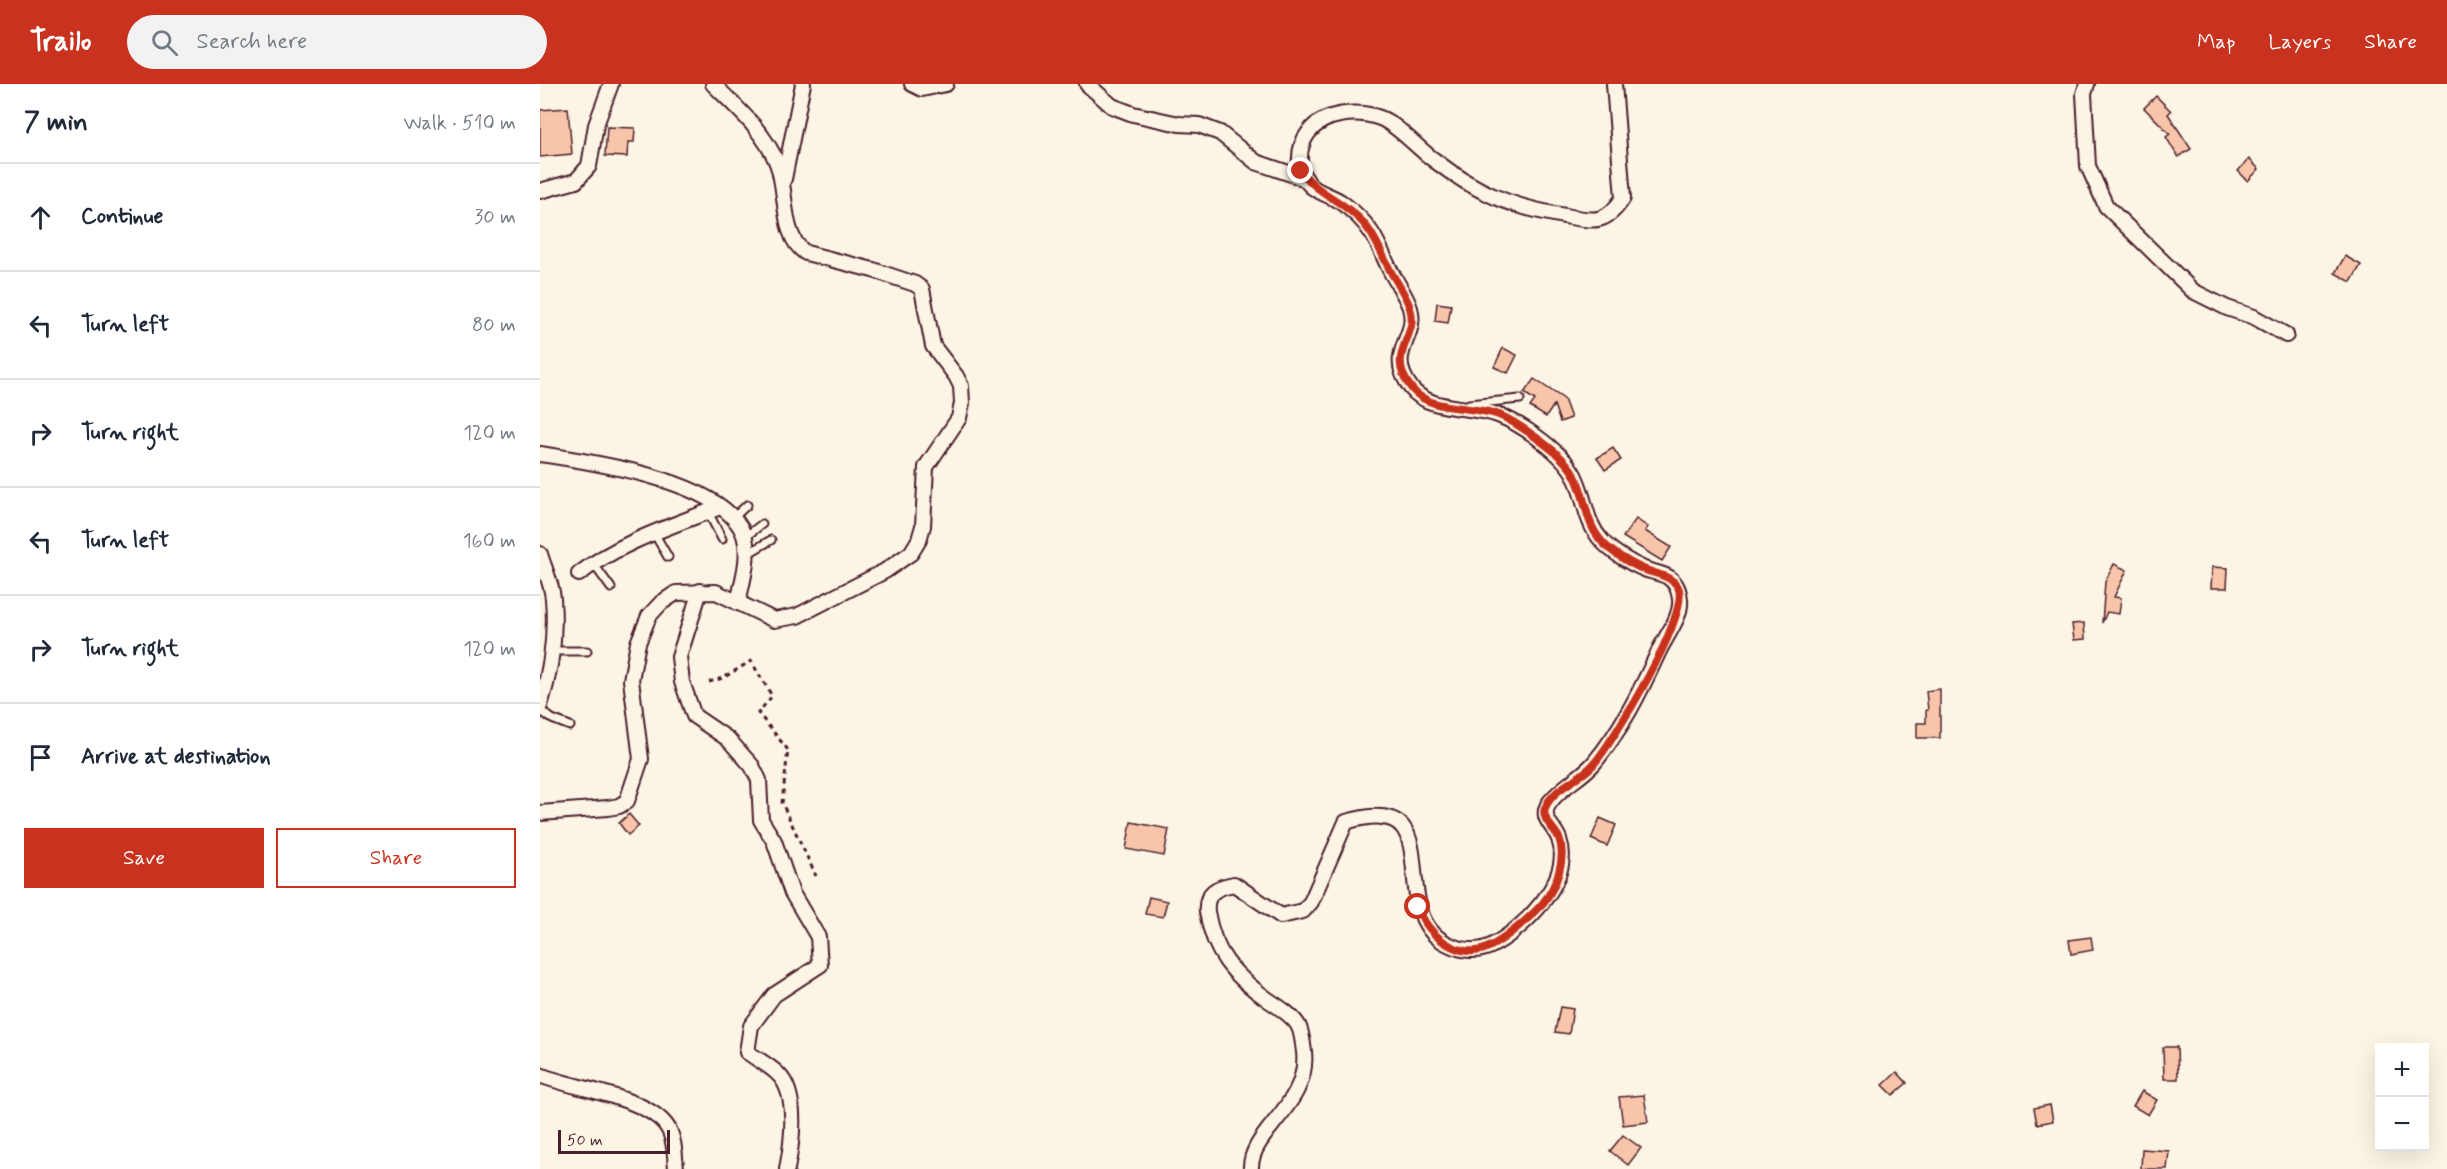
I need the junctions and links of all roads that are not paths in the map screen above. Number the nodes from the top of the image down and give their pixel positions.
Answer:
1 (611, 84) edge
2 (713, 84) edge
3 (803, 84) edge
4 (912, 84) edge
5 (946, 84) edge
6 (1087, 84) edge
7 (1614, 84) edge
8 (2087, 84) edge
9 (1306, 179) junction
10 (784, 182) junction
11 (540, 191) edge
12 (2286, 335) dead end
13 (1520, 399) dead end
14 (1457, 406) junction
15 (540, 454) edge
16 (747, 505) dead end
17 (714, 509) junction
18 (734, 517) junction
19 (762, 524) dead end
20 (654, 533) junction
21 (744, 537) junction
22 (722, 538) dead end
23 (771, 540) dead end
24 (540, 554) edge
25 (746, 554) junction
26 (668, 557) dead end
27 (592, 563) junction
28 (579, 573) dead end
29 (611, 588) dead end
30 (700, 591) junction
31 (738, 603) junction
32 (552, 651) junction
33 (587, 651) dead end
34 (540, 708) edge
35 (570, 726) dead end
36 (540, 813) edge
37 (540, 1075) edge
38 (676, 1169) edge
39 (787, 1169) edge
40 (1251, 1169) edge

1 - 11 street
2 - 10 street
3 - 10 street
4 - 5 street
6 - 9 street
7 - 9 street
8 - 12 street
9 - 14 street
10 - 31 street
13 - 14 lane
14 - 40 street
15 - 17 street
16 - 18 lane
17 - 18 street
17 - 20 street
17 - 22 lane
18 - 21 street
19 - 21 lane
20 - 26 lane
20 - 27 street
21 - 25 street
23 - 25 lane
24 - 32 street
25 - 31 street
27 - 28 street
27 - 29 lane
30 - 31 street
30 - 36 street
30 - 39 street
32 - 33 lane
32 - 34 street
34 - 35 lane
37 - 38 street

